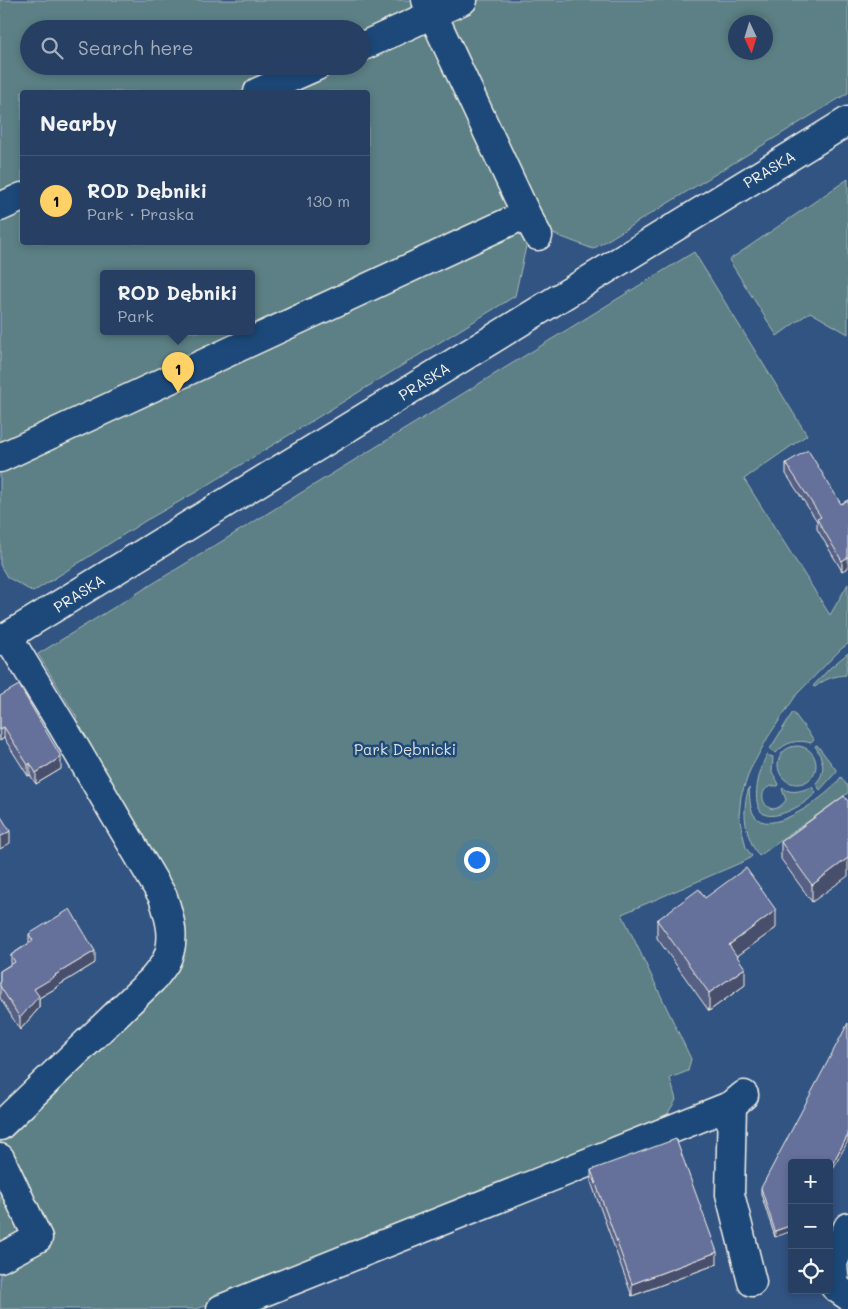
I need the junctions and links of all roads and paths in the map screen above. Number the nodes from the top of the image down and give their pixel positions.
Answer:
1 (463, 0) edge
2 (430, 7) edge
3 (370, 42) edge
4 (297, 75) edge
5 (263, 90) edge
6 (848, 121) edge
7 (20, 198) edge
8 (0, 207) edge
9 (0, 458) edge
10 (4, 639) edge
11 (0, 1126) edge
12 (0, 1158) edge
13 (848, 1227) edge
14 (0, 1258) edge
15 (752, 1282) dead end
16 (848, 1296) edge
17 (221, 1309) edge

1 - 2 street
2 - 3 street
2 - 9 street
4 - 5 street
6 - 10 street, PRASKA
7 - 8 street
10 - 11 street
12 - 14 street
13 - 16 street
15 - 17 street

